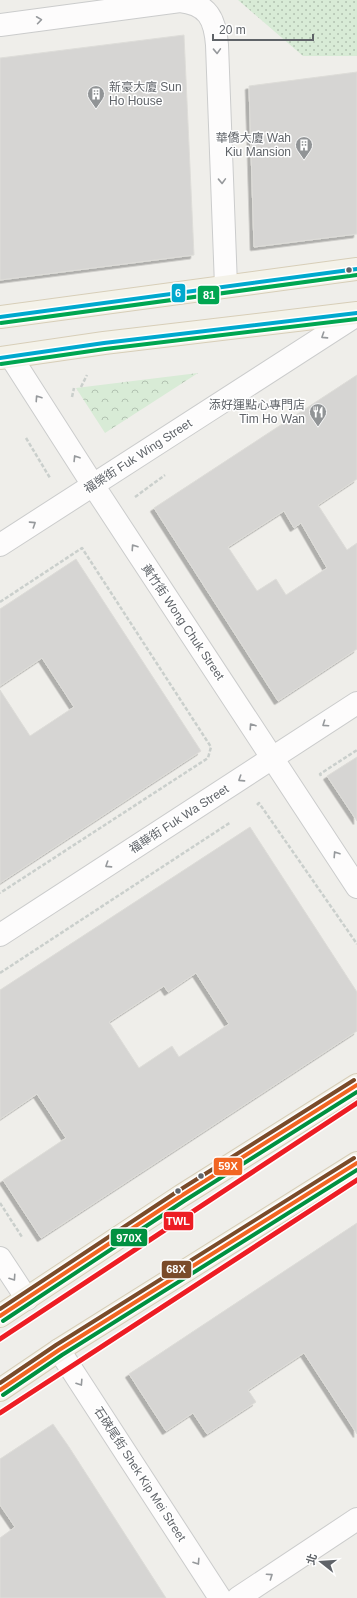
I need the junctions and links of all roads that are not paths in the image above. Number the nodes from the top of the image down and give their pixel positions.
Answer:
1 (0, 25) edge
2 (357, 270) edge
3 (226, 286) junction
4 (357, 314) edge
5 (0, 317) edge
6 (6, 358) edge
7 (93, 486) junction
8 (0, 546) edge
9 (357, 703) edge
10 (274, 758) junction
11 (357, 887) edge
12 (0, 935) edge
13 (357, 1085) edge
14 (357, 1163) edge
15 (0, 1258) edge
16 (27, 1298) junction
17 (0, 1316) edge
18 (59, 1350) junction
19 (0, 1390) edge
20 (357, 1519) edge
21 (220, 1598) edge
22 (238, 1598) edge

1 -> 3 street
2 - 3 main road
3 - 5 main road
4 - 6 main road
4 -> 7 street, 福榮街 Fuk Wing Street
7 -> 6 street, 黃竹街 Wong Chuk Street
8 -> 7 street, 福榮街 Fuk Wing Street
10 -> 7 street, 黃竹街 Wong Chuk Street
9 -> 10 street, 福華街 Fuk Wa Street
11 -> 10 street, 黃竹街 Wong Chuk Street
10 -> 12 street, 福華街 Fuk Wa Street
13 - 16 main road
14 - 18 main road
15 -> 16 street
16 - 17 main road
18 - 19 main road
18 -> 21 street, 石硤尾街 Shek Kip Mei Street
22 -> 20 street

